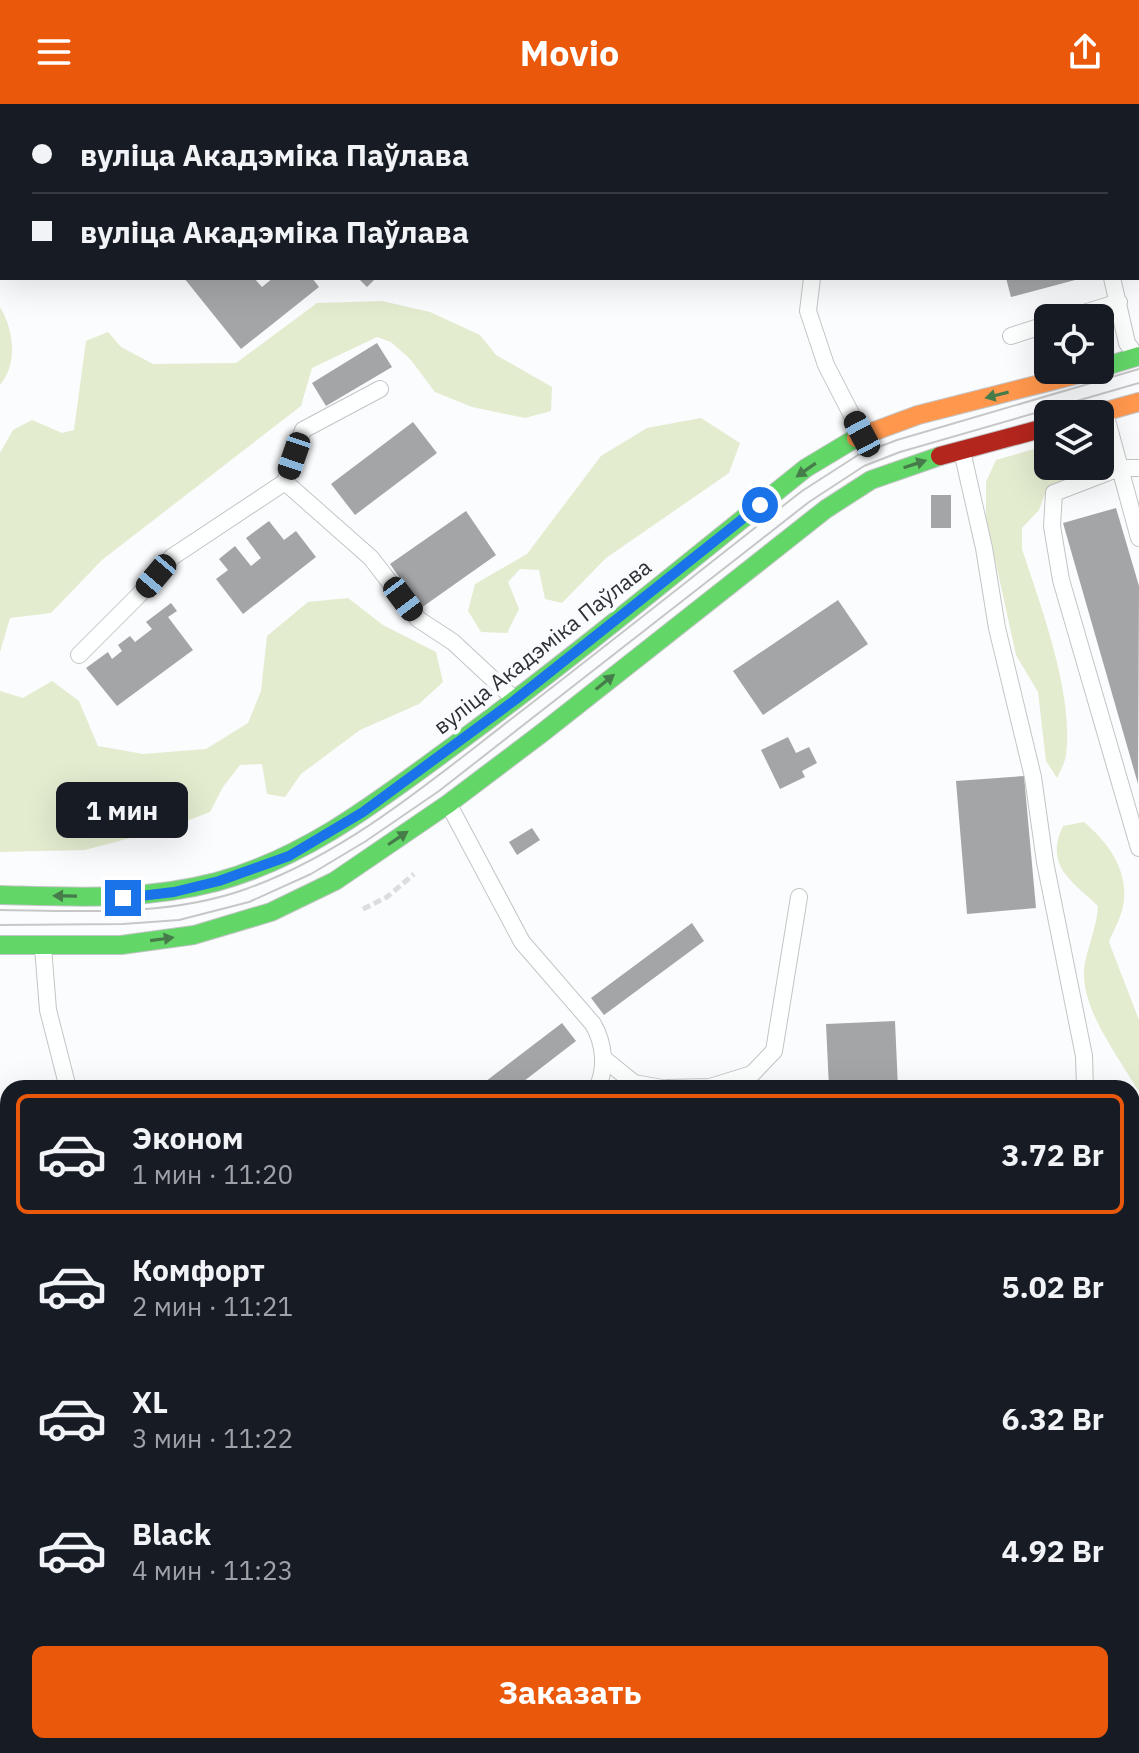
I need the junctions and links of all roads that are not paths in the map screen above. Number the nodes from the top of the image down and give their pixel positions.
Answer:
1 (812, 280) edge
2 (1113, 280) edge
3 (1119, 302) junction
4 (1113, 304) edge
5 (1034, 329) edge
6 (1011, 336) dead end
7 (1138, 357) edge
8 (1114, 364) edge
9 (1039, 384) edge
10 (380, 389) dead end
11 (1139, 402) edge
12 (1114, 409) edge
13 (1034, 431) edge
14 (862, 434) junction
15 (962, 451) junction
16 (1114, 454) edge
17 (1119, 468) junction
18 (1139, 468) edge
19 (285, 482) junction
20 (1139, 538) edge
21 (79, 655) dead end
22 (515, 700) junction
23 (448, 804) junction
24 (1139, 848) edge
25 (0, 895) edge
26 (799, 897) dead end
27 (0, 945) edge
28 (43, 945) junction
29 (603, 1058) junction
30 (66, 1080) edge
31 (601, 1080) edge
32 (630, 1080) edge
33 (734, 1080) edge
34 (1085, 1080) edge

1 - 14 lane
2 - 3 lane
3 - 4 lane
3 - 7 lane
5 - 6 lane
7 - 8 main road, вуліца Акадэміка Паўлава
9 -> 14 main road, вуліца Акадэміка Паўлава
10 - 19 lane
11 - 12 main road
13 - 15 main road
14 -> 22 main road, вуліца Акадэміка Паўлава
23 -> 15 main road
15 - 34 lane
16 - 17 lane
17 - 18 lane
17 - 20 lane
17 - 24 lane
19 - 21 lane
19 - 22 lane
22 -> 25 main road, вуліца Акадэміка Паўлава
28 -> 23 main road
23 - 29 lane
26 - 33 lane
27 - 28 main road
28 - 30 lane
29 - 31 lane
29 - 32 lane

